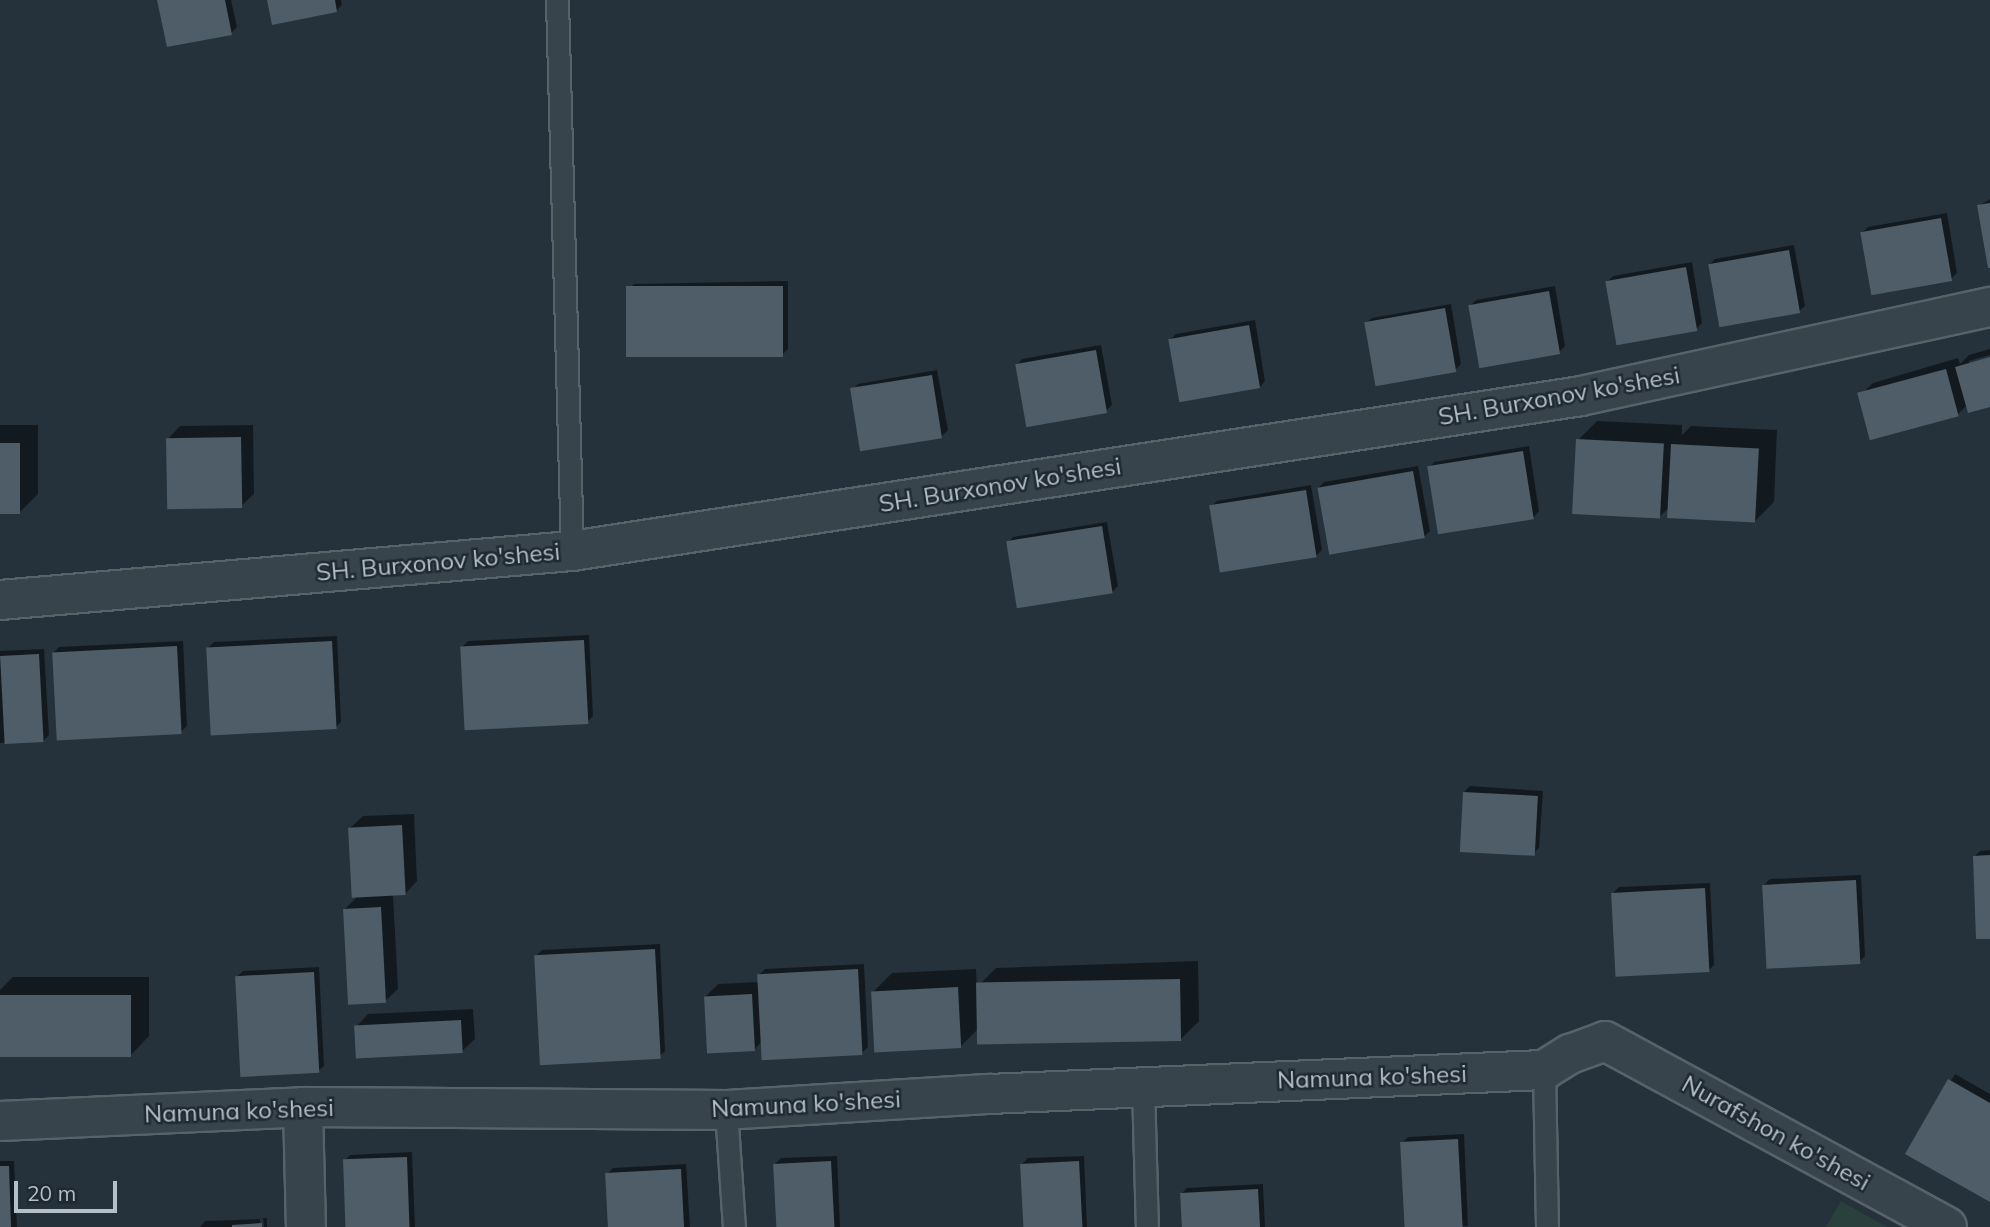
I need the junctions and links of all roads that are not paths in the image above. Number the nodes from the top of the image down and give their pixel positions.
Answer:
1 (557, 0) edge
2 (1990, 307) edge
3 (572, 551) junction
4 (0, 600) edge
5 (1605, 1041) joint
6 (1544, 1070) junction
7 (1143, 1087) junction
8 (303, 1107) junction
9 (726, 1110) junction
10 (0, 1121) edge
11 (306, 1227) edge
12 (734, 1227) edge
13 (1147, 1227) edge
14 (1547, 1227) edge
15 (1947, 1227) edge

1 - 3 lane
2 - 3 street, SH. Burxonov ko'shesi
3 - 4 street, SH. Burxonov ko'shesi
5 - 6 street, Namuna ko'shesi
5 - 15 street, Nurafshon ko'shesi
6 - 7 street, Namuna ko'shesi
6 - 14 lane
7 - 9 street, Namuna ko'shesi
7 - 13 lane
8 - 9 street, Namuna ko'shesi
8 - 10 street, Namuna ko'shesi
8 - 11 street
9 - 12 lane

